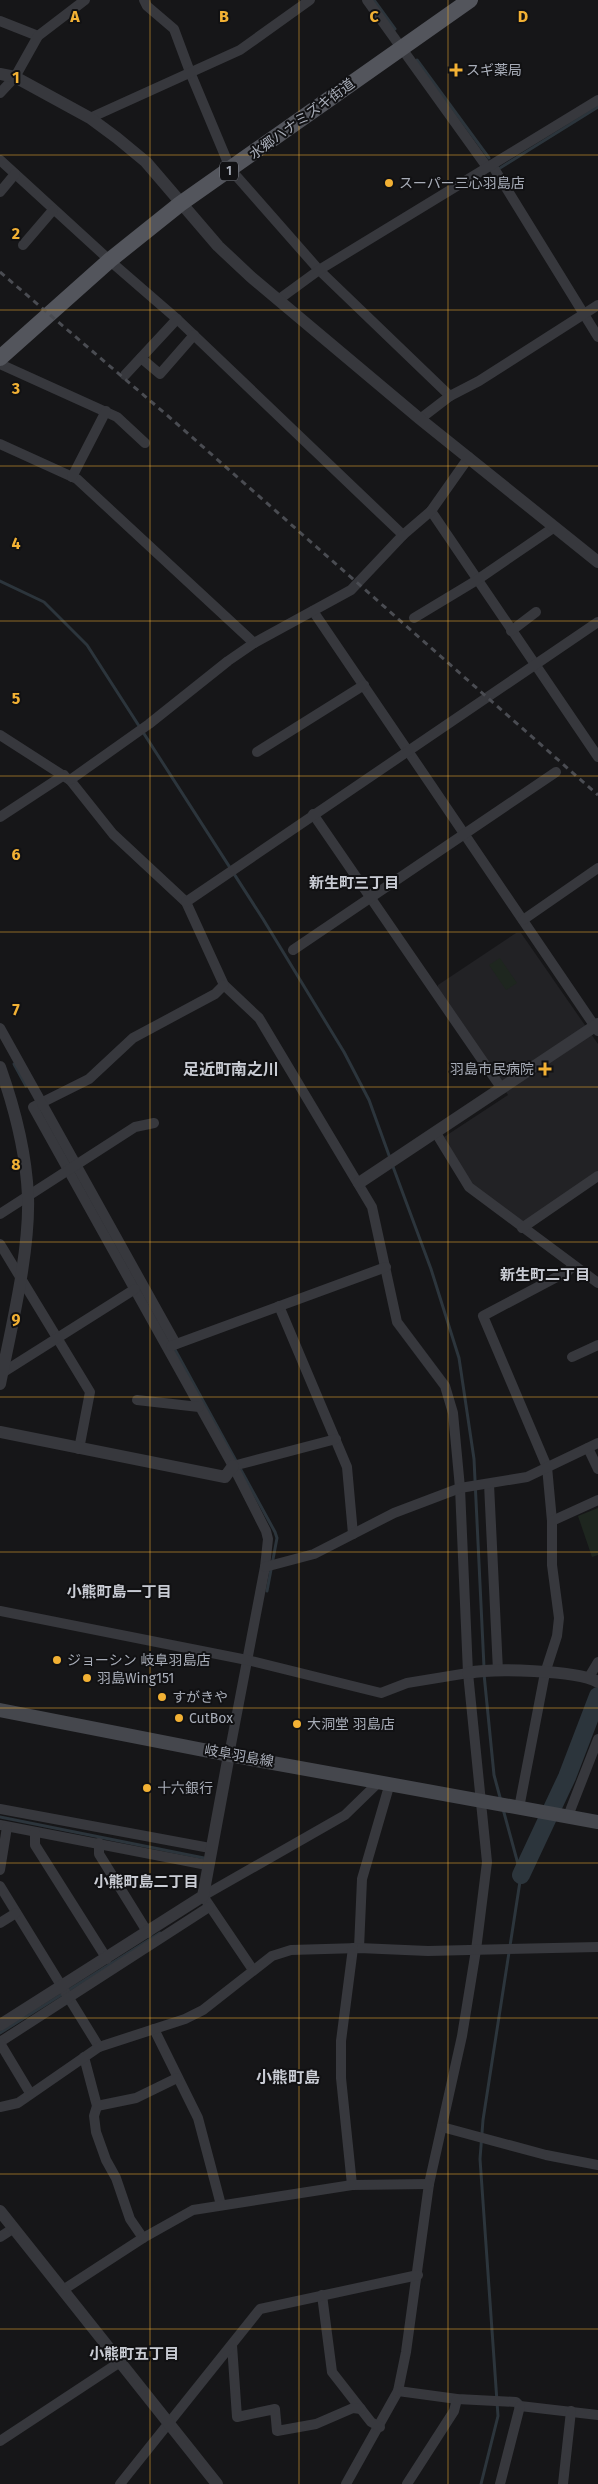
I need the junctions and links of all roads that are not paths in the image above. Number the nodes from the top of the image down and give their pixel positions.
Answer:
1 (85, 0) edge
2 (144, 0) edge
3 (310, 0) edge
4 (367, 0) edge
5 (470, 0) edge
6 (0, 21) edge
7 (38, 36) junction
8 (401, 48) junction
9 (190, 72) junction
10 (0, 74) edge
11 (15, 77) junction
12 (0, 94) edge
13 (598, 100) edge
14 (90, 118) junction
15 (0, 160) edge
16 (490, 166) junction
17 (231, 170) junction
18 (15, 174) junction
19 (0, 192) edge
20 (180, 204) junction
21 (54, 210) junction
22 (23, 245) dead end
23 (110, 260) junction
24 (319, 270) junction
25 (278, 300) junction
26 (598, 305) edge
27 (584, 314) junction
28 (177, 319) junction
29 (194, 335) junction
30 (598, 336) edge
31 (0, 358) edge
32 (141, 358) junction
33 (0, 364) edge
34 (125, 375) dead end
35 (450, 396) junction
36 (106, 411) junction
37 (420, 419) junction
38 (145, 443) dead end
39 (0, 444) edge
40 (469, 457) junction
41 (72, 477) junction
42 (431, 511) junction
43 (553, 528) junction
44 (403, 535) junction
45 (598, 562) edge
46 (477, 580) junction
47 (313, 611) junction
48 (536, 612) dead end
49 (414, 618) dead end
50 (598, 622) edge
51 (511, 631) junction
52 (254, 643) junction
53 (534, 665) junction
54 (364, 685) junction
55 (0, 734) edge
56 (595, 746) edge
57 (408, 750) junction
58 (257, 752) dead end
59 (598, 757) edge
60 (556, 772) dead end
61 (67, 777) junction
62 (313, 814) junction
63 (0, 817) edge
64 (466, 835) junction
65 (598, 868) edge
66 (371, 898) junction
67 (186, 902) junction
68 (523, 920) junction
69 (293, 950) dead end
70 (224, 985) junction
71 (597, 1027) edge
72 (0, 1028) edge
73 (0, 1067) edge
74 (502, 1089) junction
75 (41, 1102) junction
76 (154, 1123) dead end
77 (436, 1133) junction
78 (72, 1167) junction
79 (598, 1176) edge
80 (359, 1183) junction
81 (28, 1196) junction
82 (0, 1214) edge
83 (522, 1228) junction
84 (0, 1244) edge
85 (573, 1266) junction
86 (386, 1267) junction
87 (20, 1277) junction
88 (598, 1283) edge
89 (135, 1288) junction
90 (279, 1306) junction
91 (57, 1337) junction
92 (598, 1345) edge
93 (172, 1346) junction
94 (572, 1357) dead end
95 (1, 1380) edge
96 (137, 1400) dead end
97 (199, 1407) junction
98 (0, 1432) edge
99 (336, 1439) junction
100 (598, 1443) edge
101 (588, 1448) junction
102 (79, 1449) junction
103 (233, 1466) junction
104 (547, 1467) junction
105 (598, 1469) edge
106 (486, 1484) junction
107 (463, 1487) junction
108 (598, 1500) edge
109 (552, 1521) junction
110 (353, 1534) junction
111 (265, 1567) junction
112 (0, 1611) edge
113 (247, 1660) junction
114 (598, 1662) edge
115 (495, 1671) junction
116 (471, 1673) junction
117 (545, 1673) junction
118 (593, 1680) edge
119 (0, 1710) edge
120 (598, 1738) edge
121 (230, 1755) junction
122 (385, 1782) junction
123 (483, 1800) junction
124 (516, 1808) junction
125 (0, 1809) edge
126 (565, 1815) junction
127 (598, 1822) edge
128 (3, 1826) edge
129 (35, 1832) junction
130 (99, 1843) junction
131 (210, 1848) junction
132 (207, 1865) junction
133 (0, 1870) edge
134 (0, 1886) edge
135 (206, 1902) junction
136 (16, 1913) junction
137 (0, 1923) edge
138 (148, 1933) junction
139 (598, 1947) edge
140 (356, 1948) junction
141 (134, 1949) junction
142 (476, 1950) junction
143 (107, 1959) junction
144 (253, 1970) junction
145 (67, 1992) junction
146 (0, 2025) edge
147 (154, 2029) junction
148 (0, 2042) edge
149 (99, 2047) junction
150 (84, 2057) junction
151 (177, 2078) junction
152 (30, 2093) junction
153 (98, 2106) junction
154 (0, 2108) edge
155 (442, 2127) junction
156 (598, 2164) edge
157 (429, 2184) junction
158 (352, 2185) junction
159 (221, 2205) junction
160 (0, 2210) edge
161 (14, 2228) junction
162 (0, 2237) edge
163 (143, 2238) junction
164 (418, 2274) junction
165 (63, 2290) junction
166 (322, 2296) junction
167 (232, 2345) junction
168 (120, 2362) junction
169 (398, 2392) junction
170 (458, 2399) junction
171 (515, 2404) junction
172 (361, 2409) junction
173 (571, 2412) junction
174 (598, 2415) edge
175 (169, 2423) junction
176 (380, 2427) junction
177 (0, 2441) edge
178 (120, 2484) edge
179 (217, 2484) edge
180 (346, 2484) edge
181 (407, 2484) edge
182 (500, 2484) edge
183 (563, 2484) edge

1 - 7 street
2 - 9 street
3 - 9 street
4 - 8 street
5 - 8 main road, 水郷ハナミズキ街道 / 1
6 - 7 street
7 - 11 street
8 - 16 street
8 - 17 main road, 水郷ハナミズキ街道 / 1
9 - 14 street
9 - 17 street
10 - 11 street
11 - 12 street
11 - 14 street
13 - 16 street
14 - 20 street
15 - 18 street
16 - 24 street
16 - 27 street
17 - 20 main road, 水郷ハナミズキ街道 / 1
17 - 24 street
18 - 19 street
18 - 21 street
20 - 23 main road, 水郷ハナミズキ街道 / 1
20 - 25 street
21 - 22 street
21 - 23 street
23 - 28 street
23 - 31 main road, 水郷ハナミズキ街道 / 1
24 - 25 street
24 - 35 street
25 - 37 street
26 - 27 street
27 - 30 street
27 - 35 street
28 - 29 street
28 - 32 street
29 - 32 street
29 - 44 street
32 - 34 street
33 - 36 street
35 - 37 street
36 - 38 street
36 - 41 street
37 - 40 street
39 - 41 street
40 - 42 street
40 - 43 street
41 - 52 street
42 - 44 street
42 - 46 street
43 - 45 street
43 - 46 street
44 - 47 street
46 - 49 street
46 - 51 street
47 - 52 street
47 - 54 street
48 - 51 street
50 - 53 street
51 - 53 street
52 - 61 street
53 - 56 street
53 - 57 street
54 - 57 street
54 - 58 street
55 - 61 street
56 - 59 street
57 - 62 street
57 - 64 street
60 - 64 street
61 - 63 street
61 - 67 street
62 - 66 street
62 - 67 street
64 - 66 street
64 - 68 street
65 - 68 street
66 - 69 street
66 - 74 street
67 - 70 street
68 - 71 street
70 - 75 street
70 - 80 street
71 - 74 street
72 - 75 street
73 - 81 street
74 - 77 street
75 - 78 street
76 - 78 street
77 - 80 street
77 - 83 street
78 - 81 street
78 - 89 street
78 - 93 street
79 - 83 street
80 - 86 street
81 - 82 street
81 - 87 street
83 - 85 street
84 - 87 street
85 - 88 street
85 - 104 street
86 - 90 street
86 - 107 street
87 - 91 street
87 - 95 street
89 - 91 street
89 - 93 street
90 - 93 street
90 - 99 street
91 - 95 street
91 - 102 street
92 - 94 street
93 - 97 street
96 - 97 street
97 - 103 street
98 - 102 street
99 - 103 street
99 - 110 street
100 - 101 street
101 - 104 street
101 - 105 street
102 - 103 street
103 - 111 street
104 - 106 street
104 - 109 street
106 - 107 street
106 - 115 street
107 - 110 street
107 - 116 street
108 - 109 street
109 - 117 street
110 - 111 street
111 - 113 street
112 - 113 street
113 - 116 street
113 - 121 street
114 - 118 street
115 - 116 street
115 - 117 street
116 - 123 street
117 - 118 street
117 - 124 street
119 - 121 main road, 岐阜羽島線
120 - 126 street
121 - 122 main road, 岐阜羽島線
121 - 131 street
122 - 123 main road, 岐阜羽島線
122 - 135 street
122 - 140 street
123 - 124 main road, 岐阜羽島線
123 - 142 street
124 - 126 main road, 岐阜羽島線
125 - 131 street
126 - 127 main road, 岐阜羽島線
128 - 129 street
128 - 133 street
129 - 130 street
129 - 143 street
130 - 132 street
130 - 138 street
131 - 132 street
132 - 135 street
134 - 136 street
135 - 138 street
135 - 141 street
135 - 144 street
136 - 137 street
136 - 145 street
138 - 141 street
139 - 142 street
140 - 142 street
140 - 144 street
140 - 158 street
141 - 143 street
141 - 145 street
142 - 155 street
143 - 145 street
144 - 147 street
145 - 146 street
145 - 148 street
145 - 149 street
147 - 149 street
147 - 151 street
148 - 152 street
149 - 150 street
150 - 152 street
150 - 153 street
151 - 153 street
151 - 159 street
152 - 154 street
153 - 163 street
155 - 156 street
155 - 157 street
157 - 158 street
157 - 164 street
158 - 159 street
159 - 163 street
160 - 161 street
161 - 162 street
161 - 165 street
163 - 165 street
164 - 166 street
164 - 169 street
165 - 168 street
166 - 167 street
166 - 172 street
167 - 172 street
167 - 175 street
168 - 175 street
168 - 177 street
169 - 170 street
169 - 176 street
170 - 171 street
170 - 181 street
171 - 173 street
171 - 182 street
172 - 176 street
173 - 174 street
173 - 183 street
175 - 178 street
175 - 179 street
176 - 180 street

